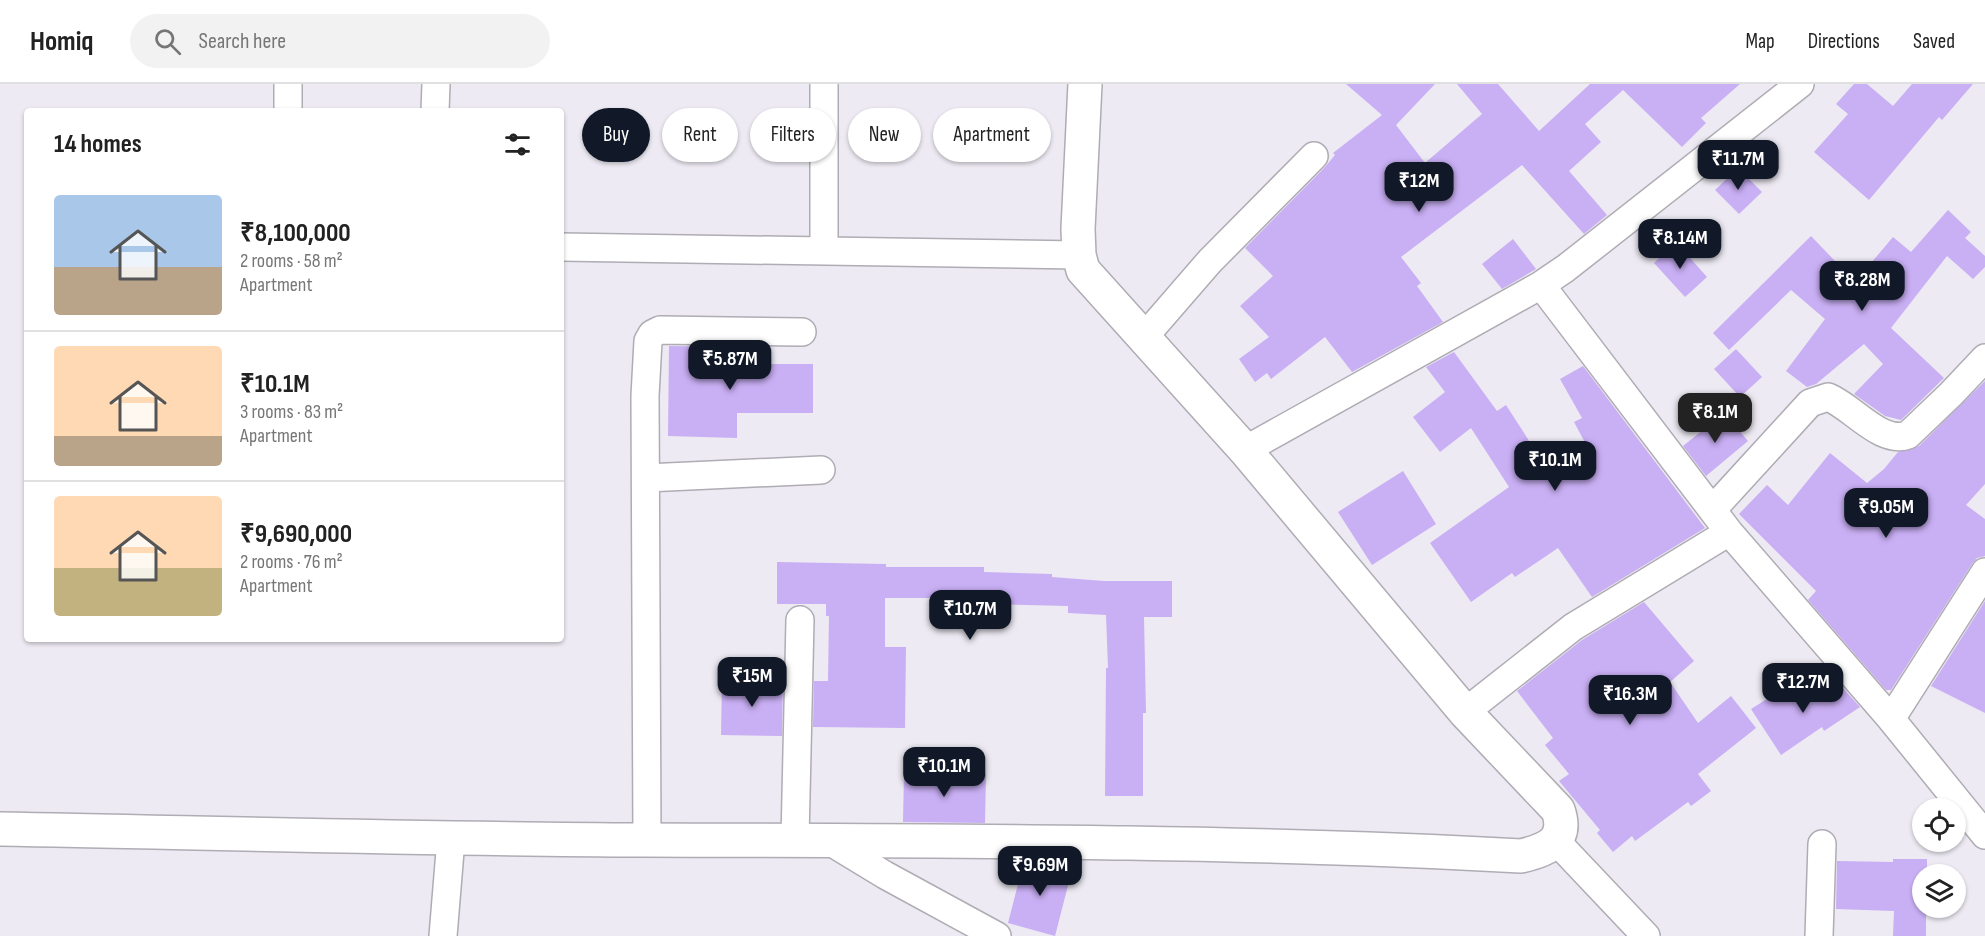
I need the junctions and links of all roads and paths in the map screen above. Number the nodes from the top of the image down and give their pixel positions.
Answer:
1 (288, 84) edge
2 (436, 84) edge
3 (824, 84) edge
4 (1085, 84) edge
5 (1800, 84) edge
6 (288, 108) edge
7 (435, 108) edge
8 (1314, 156) dead end
9 (564, 247) edge
10 (824, 251) junction
11 (1078, 255) junction
12 (1541, 285) junction
13 (802, 332) dead end
14 (1145, 336) junction
15 (1985, 358) edge
16 (1245, 450) junction
17 (821, 470) dead end
18 (646, 477) junction
19 (1713, 509) junction
20 (1729, 532) junction
21 (1985, 572) edge
22 (800, 620) dead end
23 (1465, 712) junction
24 (1891, 719) junction
25 (0, 829) edge
26 (1985, 835) edge
27 (451, 839) junction
28 (795, 839) junction
29 (647, 840) junction
30 (829, 841) junction
31 (1556, 841) junction
32 (1822, 844) dead end
33 (443, 936) edge
34 (997, 936) edge
35 (1646, 936) edge
36 (1819, 936) edge

1 - 6 street
2 - 7 street
3 - 10 street
4 - 11 street
5 - 12 street
8 - 14 street
9 - 10 street
10 - 11 street
11 - 14 street
12 - 16 street
12 - 19 street
13 - 18 street
14 - 16 street
15 - 19 street
16 - 23 street
17 - 18 street
18 - 29 street
19 - 20 street
20 - 23 street
20 - 24 street
21 - 24 street
22 - 28 street
23 - 31 street
24 - 26 street
25 - 27 street
27 - 29 street
27 - 33 street
28 - 29 street
28 - 30 street
30 - 31 street
30 - 34 street
31 - 35 street
32 - 36 street

